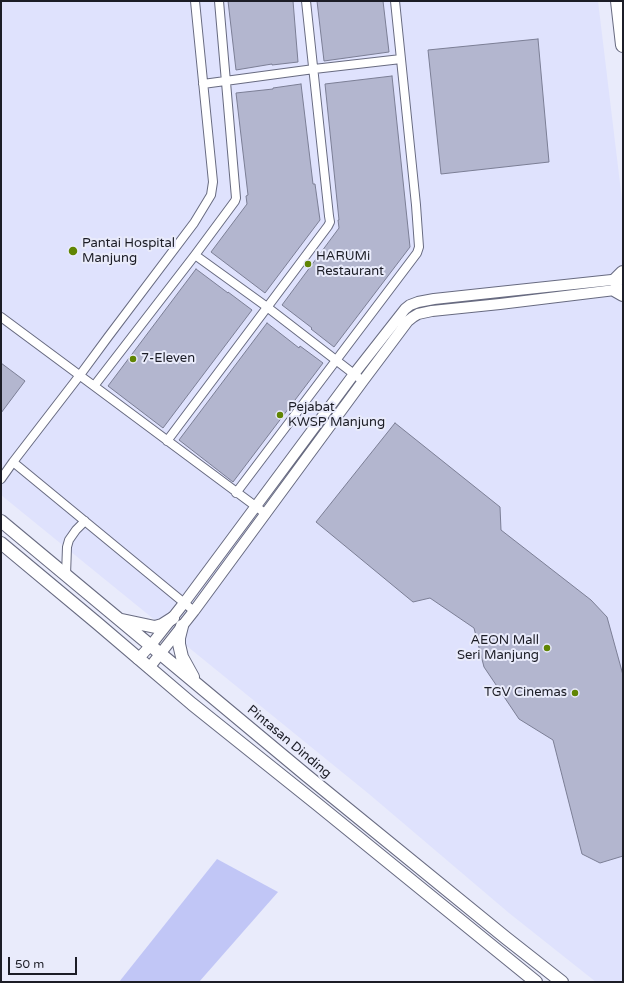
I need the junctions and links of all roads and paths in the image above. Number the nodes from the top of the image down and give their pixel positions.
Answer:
1 (195, 1) edge
2 (219, 1) edge
3 (306, 1) edge
4 (395, 1) edge
5 (618, 1) edge
6 (623, 45) edge
7 (401, 59) junction
8 (314, 69) junction
9 (226, 81) junction
10 (203, 84) junction
11 (195, 255) junction
12 (621, 284) edge
13 (267, 307) junction
14 (1, 316) edge
15 (336, 360) junction
16 (354, 374) junction
17 (80, 375) junction
18 (363, 381) junction
19 (94, 386) junction
20 (167, 441) junction
21 (13, 462) junction
22 (1, 479) edge
23 (236, 493) junction
24 (256, 506) junction
25 (266, 514) junction
26 (1, 520) edge
27 (85, 521) junction
28 (1, 544) edge
29 (66, 575) junction
30 (184, 604) junction
31 (194, 611) junction
32 (118, 619) junction
33 (177, 622) junction
34 (151, 645) junction
35 (161, 654) junction
36 (138, 659) junction
37 (149, 668) junction
38 (196, 683) junction
39 (536, 982) edge
40 (562, 982) edge

1 - 10 street
2 - 9 street
3 - 8 street
4 - 7 street
5 - 6 highway
7 - 8 street
7 - 15 street
8 - 9 street
8 - 13 street
9 - 10 street
9 - 11 street
10 - 17 street
11 - 13 street
11 - 19 street
12 - 16 street
12 - 18 street
13 - 15 street
13 - 20 street
14 - 17 street
15 - 16 street
15 - 23 street
16 - 18 street
16 - 24 street
17 - 19 street
17 - 21 street
18 - 25 street
19 - 20 street
20 - 23 street
21 - 22 street
21 - 27 street
23 - 24 street
24 - 25 street
24 - 30 street
25 - 31 street
26 - 29 main road, Pintasan Dinding
27 - 29 street
27 - 30 street
28 - 36 main road
29 - 32 main road, Pintasan Dinding
30 - 31 street
30 - 33 street
31 - 33 street
32 - 33 main road
32 - 34 main road, Pintasan Dinding
33 - 34 street
33 - 35 street
33 - 38 main road
34 - 35 main road, Pintasan Dinding
34 - 36 street
35 - 37 street
35 - 38 main road, Pintasan Dinding
36 - 37 main road
37 - 39 main road
38 - 40 main road, Pintasan Dinding

